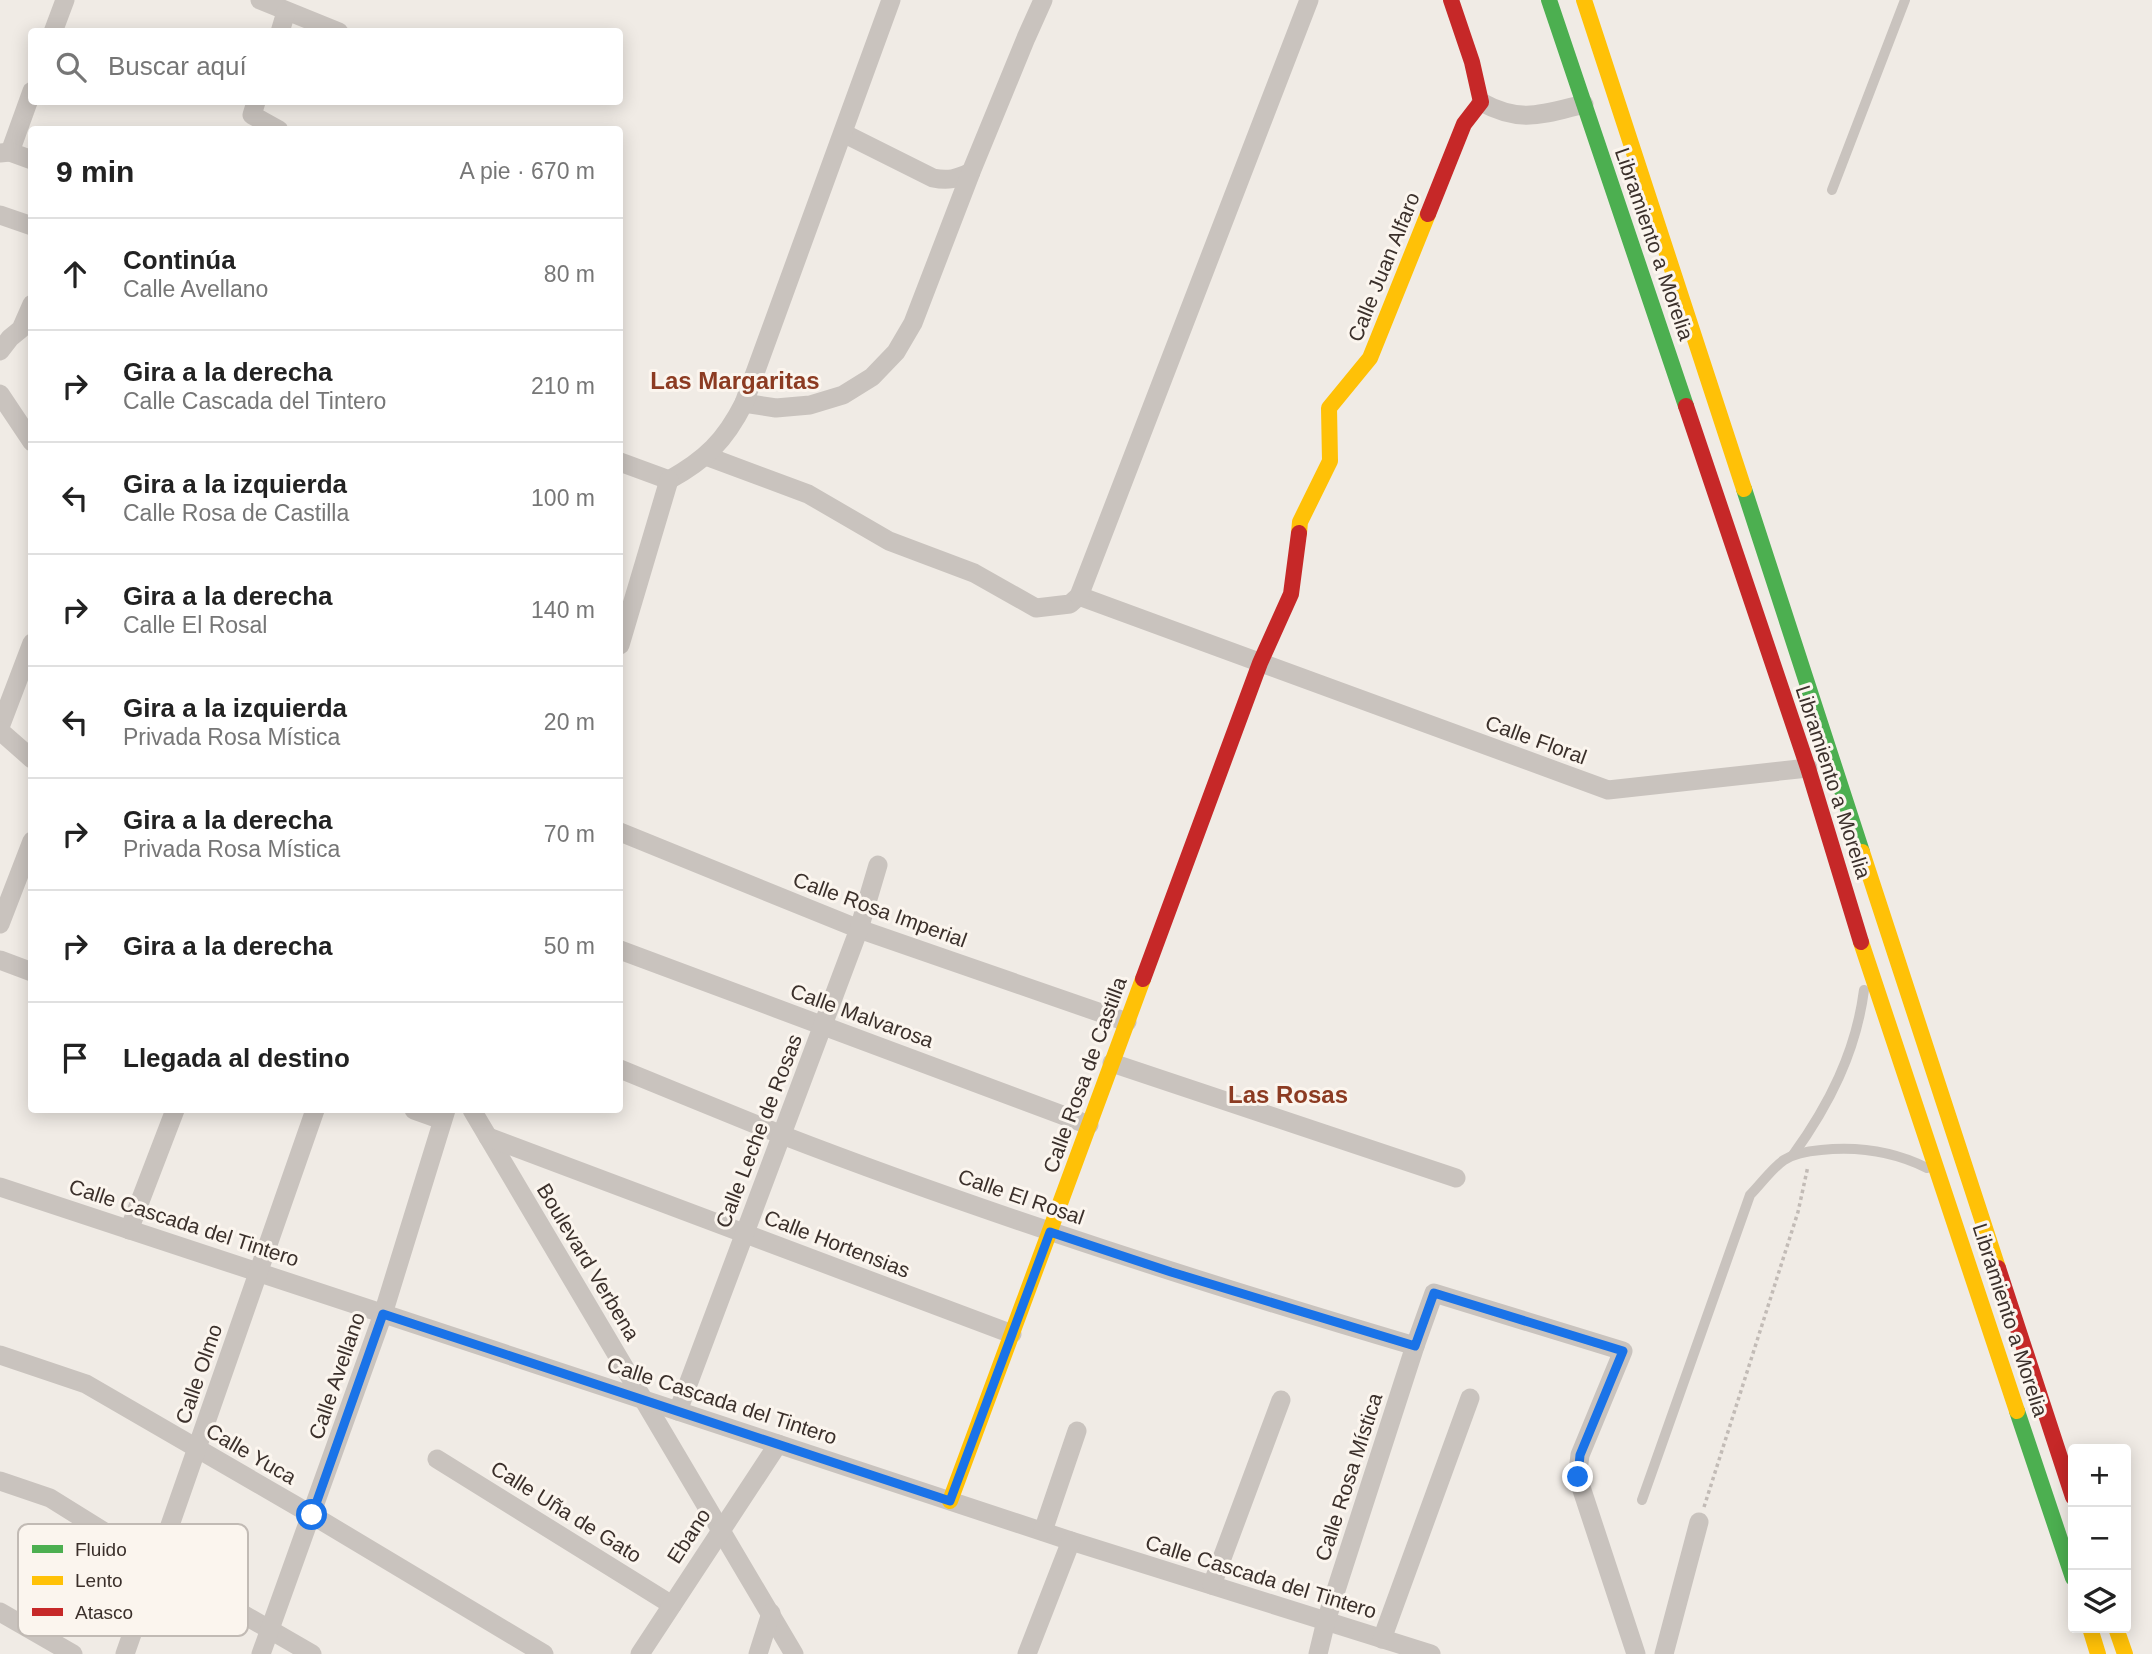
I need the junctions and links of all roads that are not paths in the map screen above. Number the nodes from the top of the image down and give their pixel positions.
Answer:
1 (65, 0) edge
2 (260, 0) edge
3 (891, 0) edge
4 (1043, 0) edge
5 (1309, 0) edge
6 (1451, 0) edge
7 (1549, 0) edge
8 (1584, 0) edge
9 (1906, 0) edge
10 (286, 12) junction
11 (54, 28) edge
12 (281, 28) edge
13 (328, 28) edge
14 (28, 100) edge
15 (1481, 102) junction
16 (1584, 104) junction
17 (255, 105) edge
18 (272, 126) edge
19 (843, 134) junction
20 (5, 152) edge
21 (28, 159) edge
22 (971, 172) junction
23 (1832, 190) dead end
24 (0, 215) edge
25 (28, 225) edge
26 (28, 314) edge
27 (0, 351) edge
28 (0, 397) edge
29 (744, 403) junction
30 (28, 436) edge
31 (706, 456) junction
32 (623, 463) edge
33 (669, 480) junction
34 (1079, 596) junction
35 (623, 635) edge
36 (28, 654) edge
37 (1260, 663) junction
38 (0, 729) edge
39 (28, 755) edge
40 (1808, 768) junction
41 (623, 833) edge
42 (28, 851) edge
43 (878, 865) dead end
44 (0, 923) edge
45 (859, 929) junction
46 (623, 951) edge
47 (0, 960) edge
48 (1867, 962) junction
49 (28, 970) edge
50 (1127, 1022) junction
51 (823, 1026) junction
52 (1112, 1063) junction
53 (623, 1070) edge
54 (174, 1113) edge
55 (314, 1113) edge
56 (474, 1113) edge
57 (444, 1115) edge
58 (1089, 1125) junction
59 (781, 1135) junction
60 (488, 1138) junction
61 (1793, 1155) junction
62 (1940, 1175) junction
63 (1456, 1178) dead end
64 (0, 1187) edge
65 (129, 1230) junction
66 (1050, 1232) junction
67 (744, 1234) junction
68 (259, 1272) junction
69 (383, 1314) junction
70 (1012, 1334) junction
71 (1415, 1346) junction
72 (0, 1355) edge
73 (1470, 1398) dead end
74 (643, 1399) junction
75 (1281, 1400) dead end
76 (678, 1410) junction
77 (1077, 1431) dead end
78 (778, 1444) junction
79 (197, 1449) junction
80 (437, 1459) dead end
81 (0, 1481) edge
82 (2068, 1482) edge
83 (1642, 1500) dead end
84 (950, 1501) junction
85 (312, 1515) junction
86 (1699, 1522) road end
87 (92, 1524) edge
88 (170, 1524) edge
89 (721, 1530) junction
90 (1043, 1531) junction
91 (1071, 1541) junction
92 (2070, 1570) edge
93 (1212, 1585) junction
94 (672, 1605) junction
95 (771, 1613) junction
96 (248, 1617) edge
97 (2, 1619) edge
98 (1325, 1621) junction
99 (18, 1627) edge
100 (270, 1630) junction
101 (2092, 1633) edge
102 (2118, 1633) edge
103 (36, 1636) edge
104 (131, 1636) edge
105 (1382, 1639) junction
106 (73, 1654) edge
107 (125, 1654) edge
108 (261, 1654) edge
109 (312, 1654) edge
110 (544, 1654) edge
111 (640, 1654) edge
112 (758, 1654) edge
113 (794, 1654) edge
114 (1027, 1654) edge
115 (1318, 1654) edge
116 (1431, 1654) edge
117 (1636, 1654) edge
118 (1664, 1654) edge
119 (2098, 1654) edge
120 (2125, 1654) edge

1 - 11 street
2 - 10 street
3 - 19 street
4 - 22 street
5 - 34 street
6 - 15 main road
7 - 16 main road, Libramiento a Morelia
8 - 82 main road, Libramiento a Morelia
9 - 23 lane
10 - 12 street
10 - 13 street
14 - 20 street
15 - 16 street
15 - 37 main road, Calle Juan Alfaro
16 - 40 main road, Libramiento a Morelia
17 - 18 street
19 - 22 street
19 - 29 street
20 - 21 street
22 - 29 street
24 - 25 street
26 - 27 street
28 - 30 street
29 - 31 street
31 - 33 street
31 - 34 street
32 - 33 street
33 - 35 street
34 - 37 street, Calle Floral
36 - 38 street
37 - 40 street, Calle Floral
37 - 50 main road, Calle Rosa de Castilla
38 - 39 street
40 - 48 main road, Libramiento a Morelia
41 - 45 street, Calle Rosa Imperial
42 - 44 street
43 - 45 street, Calle Leche de Rosas
45 - 50 street, Calle Rosa Imperial
45 - 51 street, Calle Leche de Rosas
46 - 51 street, Calle Malvarosa
47 - 49 street
48 - 61 lane
48 - 62 main road, Libramiento a Morelia
50 - 52 main road, Calle Rosa de Castilla
51 - 58 street, Calle Malvarosa
51 - 59 street, Calle Leche de Rosas
52 - 58 main road, Calle Rosa de Castilla
52 - 63 street
53 - 59 street, Calle El Rosal
54 - 65 street
55 - 68 street, Calle Olmo
56 - 60 street, Boulevard Verbena
57 - 69 street, Calle Avellano
58 - 66 main road, Calle Rosa de Castilla
59 - 66 street, Calle El Rosal
59 - 67 street, Calle Leche de Rosas
60 - 67 street, Calle Hortensias
60 - 74 street, Boulevard Verbena
61 - 62 lane
61 - 83 lane
62 - 92 main road, Libramiento a Morelia
64 - 65 street, Calle Cascada del Tintero
65 - 68 street, Calle Cascada del Tintero
66 - 70 main road, Calle Rosa de Castilla
66 - 71 street, Calle El Rosal
67 - 70 street, Calle Hortensias
67 - 76 street, Calle Leche de Rosas
68 - 69 street, Calle Cascada del Tintero
68 - 79 street, Calle Olmo
69 - 74 street, Calle Cascada del Tintero
69 - 85 street, Calle Avellano
70 - 84 main road, Calle Rosa de Castilla
71 - 98 street, Calle Rosa Mística
71 - 117 street, Calle Rosa Mística
72 - 79 street, Calle Yuca
73 - 105 street
74 - 76 street, Calle Cascada del Tintero
74 - 89 street, Boulevard Verbena
75 - 93 street
76 - 78 street, Calle Cascada del Tintero
77 - 90 street
78 - 84 street, Calle Cascada del Tintero
78 - 89 street, Ebano
79 - 85 street, Calle Yuca
79 - 88 street, Calle Olmo
80 - 94 street, Calle Uña de Gato
81 - 87 street
84 - 90 street, Calle Cascada del Tintero
85 - 100 street, Calle Avellano
85 - 110 street, Calle Yuca
86 - 118 street
89 - 94 street, Ebano
89 - 95 street, Boulevard Verbena
90 - 91 street, Calle Cascada del Tintero
91 - 93 street, Calle Cascada del Tintero
91 - 114 street
93 - 98 street, Calle Cascada del Tintero
94 - 111 street, Ebano
95 - 112 street
95 - 113 street, Boulevard Verbena
96 - 100 street
97 - 99 street
98 - 105 street, Calle Cascada del Tintero
98 - 115 street, Calle Rosa Mística
100 - 108 street, Calle Avellano
100 - 109 street
101 - 119 main road
102 - 120 main road
103 - 106 street
104 - 107 street, Calle Olmo
105 - 116 street, Calle Cascada del Tintero

